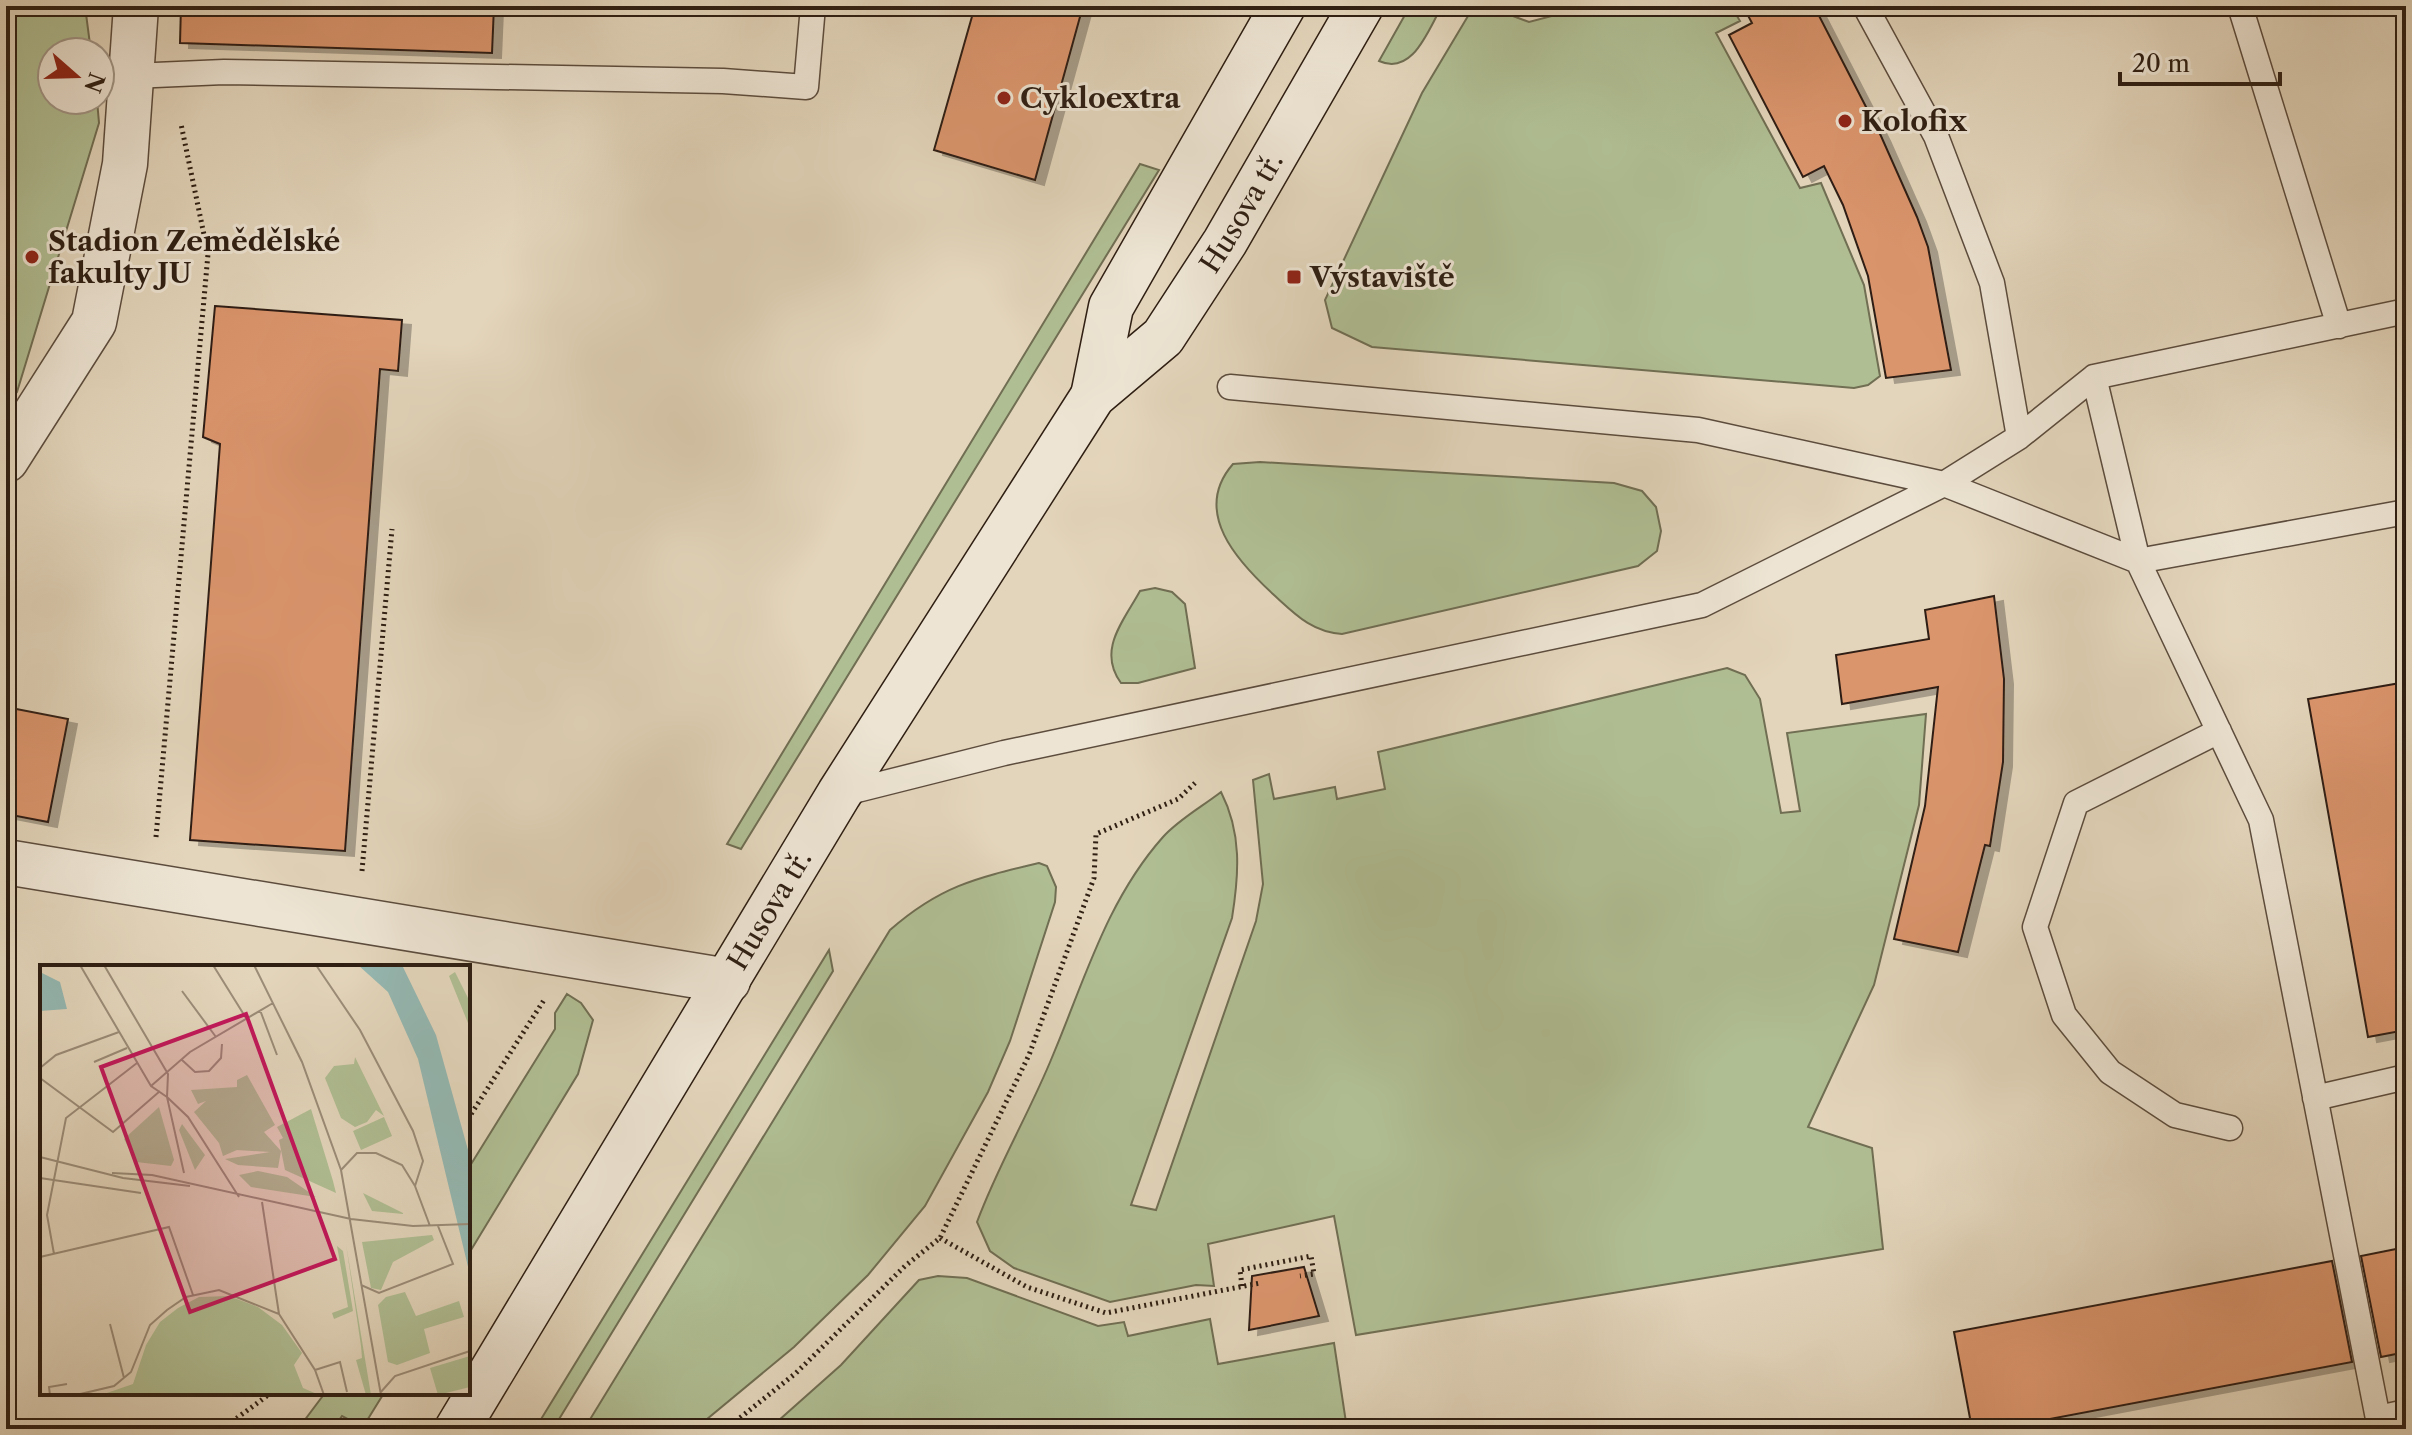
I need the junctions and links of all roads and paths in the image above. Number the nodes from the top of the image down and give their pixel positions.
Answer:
1 (136, 6) edge
2 (1283, 6) edge
3 (1361, 6) edge
4 (1865, 6) edge
5 (2240, 6) edge
6 (813, 7) edge
7 (151, 75) junction
8 (2406, 311) edge
9 (2339, 326) junction
10 (2094, 377) junction
11 (1230, 387) dead end
12 (1093, 396) junction
13 (2019, 437) junction
14 (6, 460) edge
15 (1944, 484) junction
16 (2406, 512) edge
17 (392, 529) dead end
18 (2138, 561) junction
19 (2219, 731) junction
20 (1195, 783) dead end
21 (839, 794) junction
22 (6, 862) edge
23 (363, 865) dead end
24 (152, 886) junction
25 (728, 981) junction
26 (546, 995) dead end
27 (2406, 1077) edge
28 (2315, 1098) junction
29 (470, 1116) edge
30 (2230, 1128) dead end
31 (940, 1238) junction
32 (1300, 1276) dead end
33 (1260, 1283) dead end
34 (1242, 1286) junction
35 (268, 1395) edge
36 (2406, 1412) edge
37 (2379, 1423) edge
38 (222, 1429) edge
39 (457, 1429) edge
40 (726, 1429) edge

1 - 7 street
2 - 12 street, Husova tř.
3 - 12 street, Husova tř.
4 - 13 lane
5 - 9 lane
6 - 7 lane
7 - 14 street
7 - 24 path
8 - 9 lane
9 - 10 lane
10 - 13 lane
10 - 18 lane
11 - 15 lane
12 - 21 street, Husova tř.
13 - 15 lane
15 - 18 lane
15 - 21 lane
16 - 18 lane
17 - 23 path
18 - 19 lane
19 - 28 lane
19 - 30 lane
20 - 31 path
21 - 25 street, Husova tř.
22 - 24 street
24 - 25 street
25 - 39 street, Husova tř.
26 - 29 path
27 - 28 lane
28 - 37 lane
31 - 34 path
31 - 40 path
32 - 34 path
33 - 34 path
35 - 38 path
36 - 37 lane

